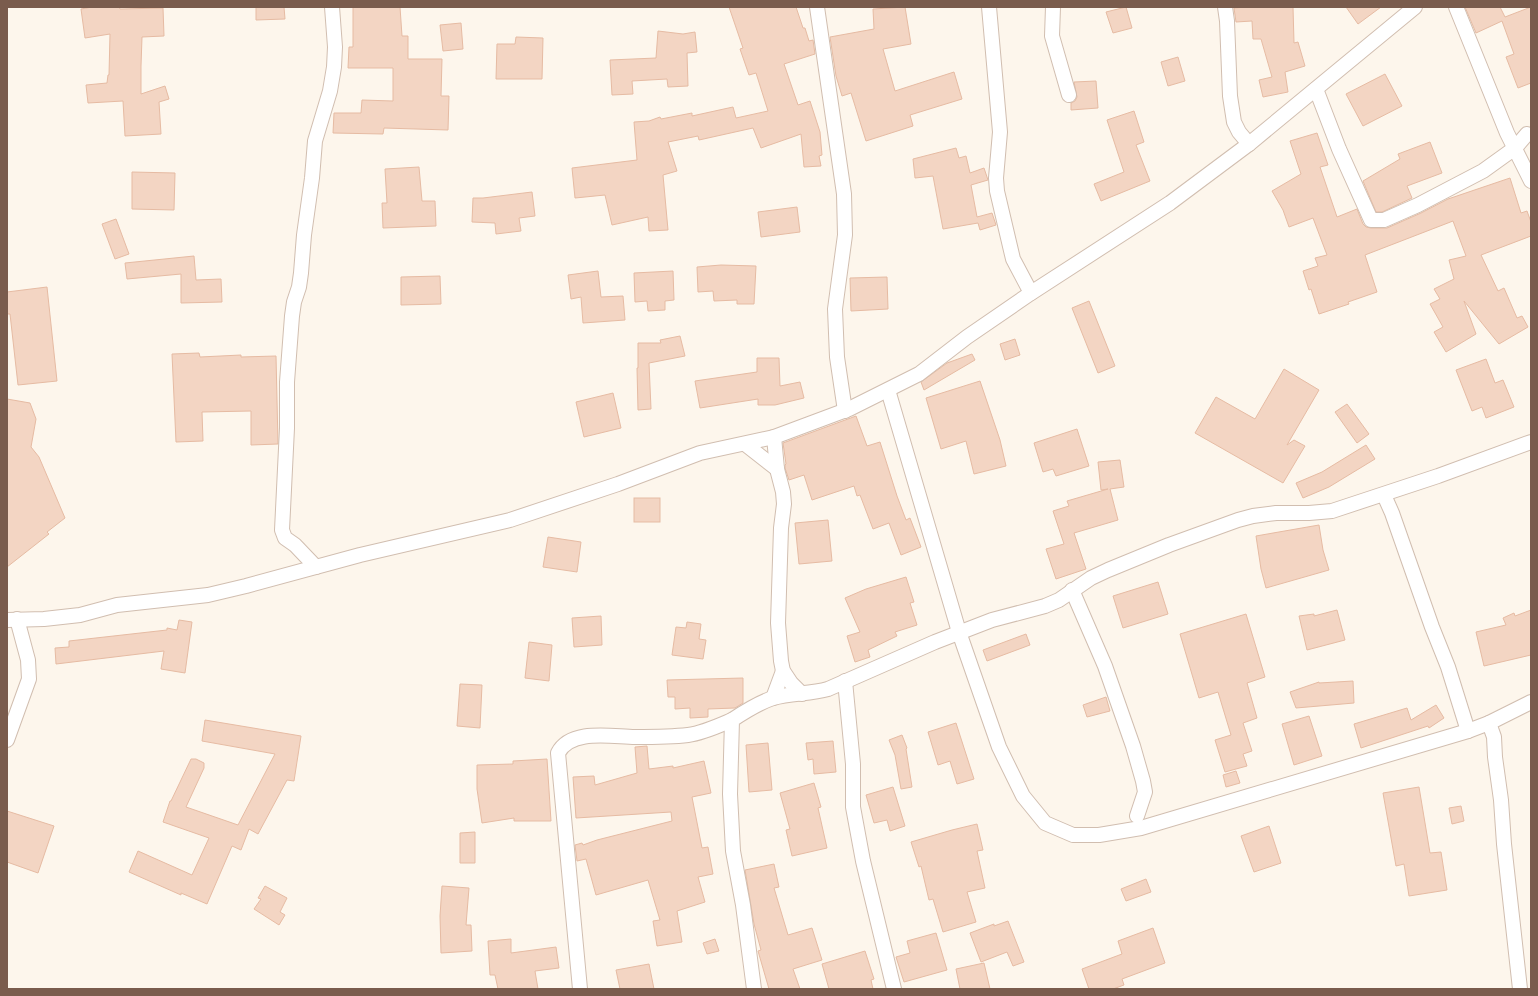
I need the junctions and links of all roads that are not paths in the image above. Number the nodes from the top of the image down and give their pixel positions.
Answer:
1 (332, 7) edge
2 (817, 7) edge
3 (989, 7) edge
4 (1053, 7) edge
5 (1225, 7) edge
6 (1416, 7) edge
7 (1456, 7) edge
8 (1316, 89) junction
9 (1069, 95) dead end
10 (1507, 133) junction
11 (1529, 134) edge
12 (1249, 144) junction
13 (1516, 148) junction
14 (1531, 181) edge
15 (1031, 293) junction
16 (888, 390) junction
17 (845, 411) junction
18 (774, 437) junction
19 (1531, 442) edge
20 (745, 444) junction
21 (777, 469) junction
22 (1384, 495) junction
23 (316, 567) junction
24 (1072, 590) junction
25 (12, 620) edge
26 (959, 632) junction
27 (783, 671) junction
28 (845, 681) junction
29 (802, 694) junction
30 (773, 698) junction
31 (1531, 702) edge
32 (732, 720) junction
33 (1489, 723) junction
34 (1468, 731) junction
35 (7, 740) edge
36 (1137, 816) dead end
37 (580, 989) edge
38 (754, 989) edge
39 (894, 989) edge
40 (1520, 989) edge

1 - 23 street
2 - 17 street
3 - 15 street
4 - 9 street
5 - 12 street
6 - 8 street
7 - 10 street
8 - 12 street
8 - 13 street
10 - 11 street
10 - 13 street
11 - 13 street
12 - 15 street
13 - 14 street
15 - 16 street
16 - 17 street
16 - 26 street
17 - 18 street
18 - 20 street
18 - 21 street
19 - 22 street
20 - 21 street
20 - 23 street
21 - 27 street
22 - 24 street
22 - 34 street
23 - 25 street
24 - 26 street
24 - 36 street
25 - 35 street
26 - 28 street
26 - 34 street
27 - 29 street
27 - 30 street
28 - 29 street
28 - 39 street
29 - 30 street
30 - 32 street
31 - 33 street
32 - 37 street
32 - 38 street
33 - 34 street
33 - 40 street

